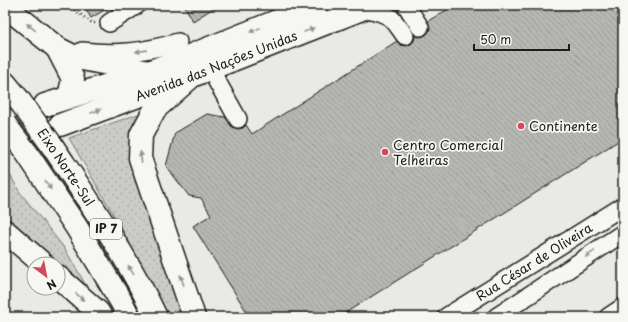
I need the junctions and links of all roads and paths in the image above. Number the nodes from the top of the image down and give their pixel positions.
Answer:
1 (68, 5) edge
2 (137, 5) edge
3 (317, 5) edge
4 (396, 5) edge
5 (406, 5) edge
6 (418, 5) edge
7 (5, 6) edge
8 (368, 6) edge
9 (109, 23) joint
10 (416, 29) junction
11 (178, 42) dead end
12 (57, 48) junction
13 (149, 72) junction
14 (201, 72) junction
15 (5, 83) edge
16 (69, 97) junction
17 (238, 119) dead end
18 (53, 123) junction
19 (5, 124) edge
20 (623, 206) edge
21 (5, 231) edge
22 (623, 233) edge
23 (34, 256) edge
24 (66, 284) edge
25 (623, 307) edge
26 (101, 317) edge
27 (129, 317) edge
28 (156, 317) edge
29 (194, 317) edge
30 (446, 317) edge
31 (496, 317) edge
32 (608, 317) edge

1 - 9 path
2 - 9 street
3 -> 13 main road, Avenida das Nações Unidas
4 - 10 street
5 - 10 street
6 - 10 street
12 -> 7 main road
8 - 10 street
14 -> 8 main road, Avenida das Nações Unidas
11 -> 12 street
12 - 13 main road
12 - 16 main road
13 - 16 main road, Avenida das Nações Unidas
14 - 17 street
18 -> 14 main road, Avenida das Nações Unidas
29 -> 14 main road
15 - 18 main road, Eixo Norte-Sul / IP 7, bridge
16 - 18 main road, Avenida das Nações Unidas
28 -> 18 main road, Eixo Norte-Sul / IP 7
19 -> 27 main road, Eixo Norte-Sul / IP 7, bridge
20 - 30 street, Rua César de Oliveira
21 - 23 main road
22 -> 31 street
24 -> 26 main road
25 - 32 street

